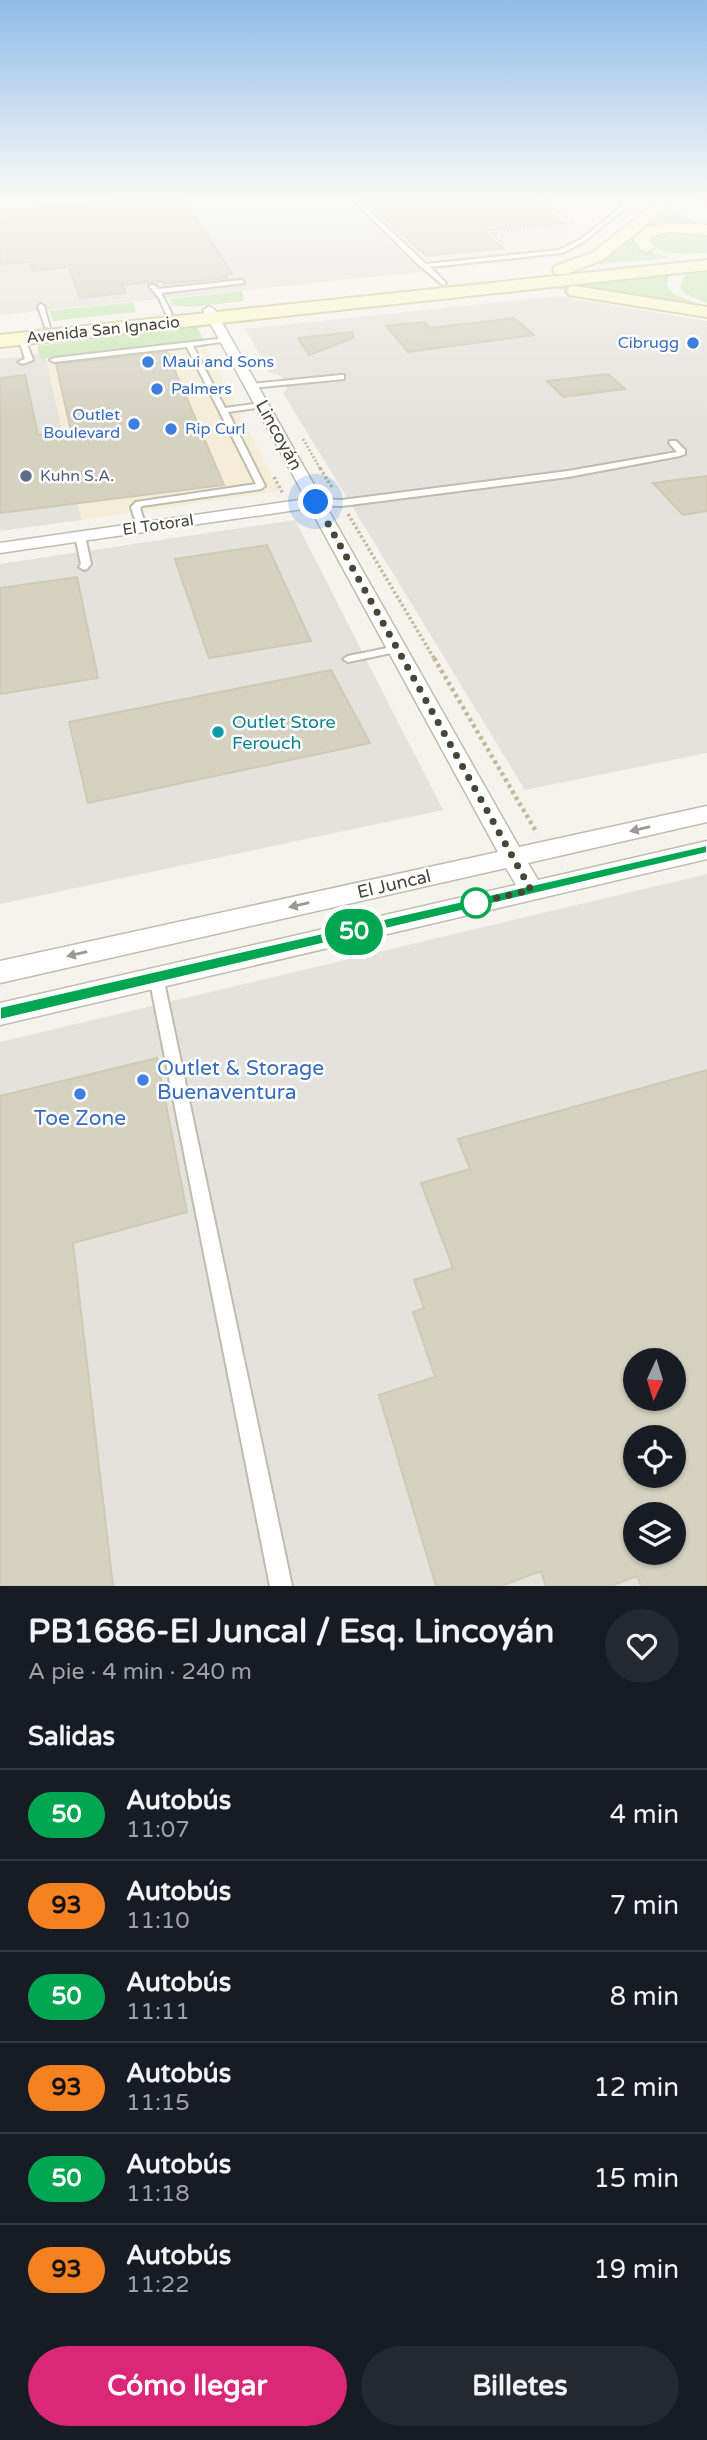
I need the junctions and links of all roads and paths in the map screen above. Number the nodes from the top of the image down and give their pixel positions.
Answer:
1 (430, 272) edge
2 (547, 272) edge
3 (568, 272) edge
4 (602, 272) edge
5 (687, 272) edge
6 (541, 274) junction
7 (511, 281) junction
8 (242, 282) dead end
9 (444, 284) junction
10 (484, 288) junction
11 (41, 306) dead end
12 (707, 306) edge
13 (707, 312) edge
14 (169, 314) junction
15 (211, 314) junction
16 (122, 323) junction
17 (48, 327) junction
18 (0, 332) edge
19 (22, 339) junction
20 (226, 340) junction
21 (0, 341) edge
22 (189, 344) junction
23 (54, 360) dead end
24 (22, 362) dead end
25 (341, 377) dead end
26 (251, 386) junction
27 (262, 405) junction
28 (222, 411) junction
29 (302, 437) dead end
30 (673, 443) dead end
31 (316, 502) junction
32 (341, 503) junction
33 (141, 527) junction
34 (80, 536) junction
35 (0, 548) edge
36 (84, 567) dead end
37 (397, 649) junction
38 (348, 659) dead end
39 (707, 814) edge
40 (537, 833) dead end
41 (707, 850) edge
42 (513, 857) junction
43 (531, 890) junction
44 (0, 972) edge
45 (156, 977) junction
46 (0, 1014) edge
47 (281, 1586) edge

1 - 9 lane
2 - 6 main road
3 - 6 main road, Avenida San Ignacio
4 - 7 main road, Avenida San Ignacio
5 - 12 main road
6 - 7 main road, Avenida San Ignacio
7 - 9 main road, Avenida San Ignacio
7 - 10 main road, Avenida San Ignacio
8 - 14 lane
9 - 15 main road, Avenida San Ignacio
10 - 13 main road
10 - 15 main road, Avenida San Ignacio
11 - 17 lane
14 - 15 main road, Avenida San Ignacio
14 - 16 main road, Avenida San Ignacio
15 - 16 main road, Avenida San Ignacio
15 - 20 street, Lincoyán
16 - 17 main road, Avenida San Ignacio
16 - 19 main road, Avenida San Ignacio
17 - 18 main road, Avenida San Ignacio
19 - 21 main road, Avenida San Ignacio
19 - 24 lane
20 - 22 lane
20 - 26 street, Lincoyán
22 - 23 lane
22 - 28 lane
25 - 26 lane
26 - 27 street, Lincoyán
27 - 28 lane
27 - 31 street, Lincoyán
28 - 33 lane
29 - 32 path
30 - 32 lane
31 - 32 lane
31 - 33 street, El Totoral
31 - 37 street, Lincoyán
32 - 40 path
33 - 34 street, El Totoral
34 - 35 street, El Totoral
34 - 36 lane
37 - 38 lane
37 - 42 street, Lincoyán
39 -> 42 street, El Juncal
41 - 43 street
42 - 43 street, Lincoyán
42 -> 44 street, El Juncal
43 - 45 street
45 - 46 street
45 - 47 lane

